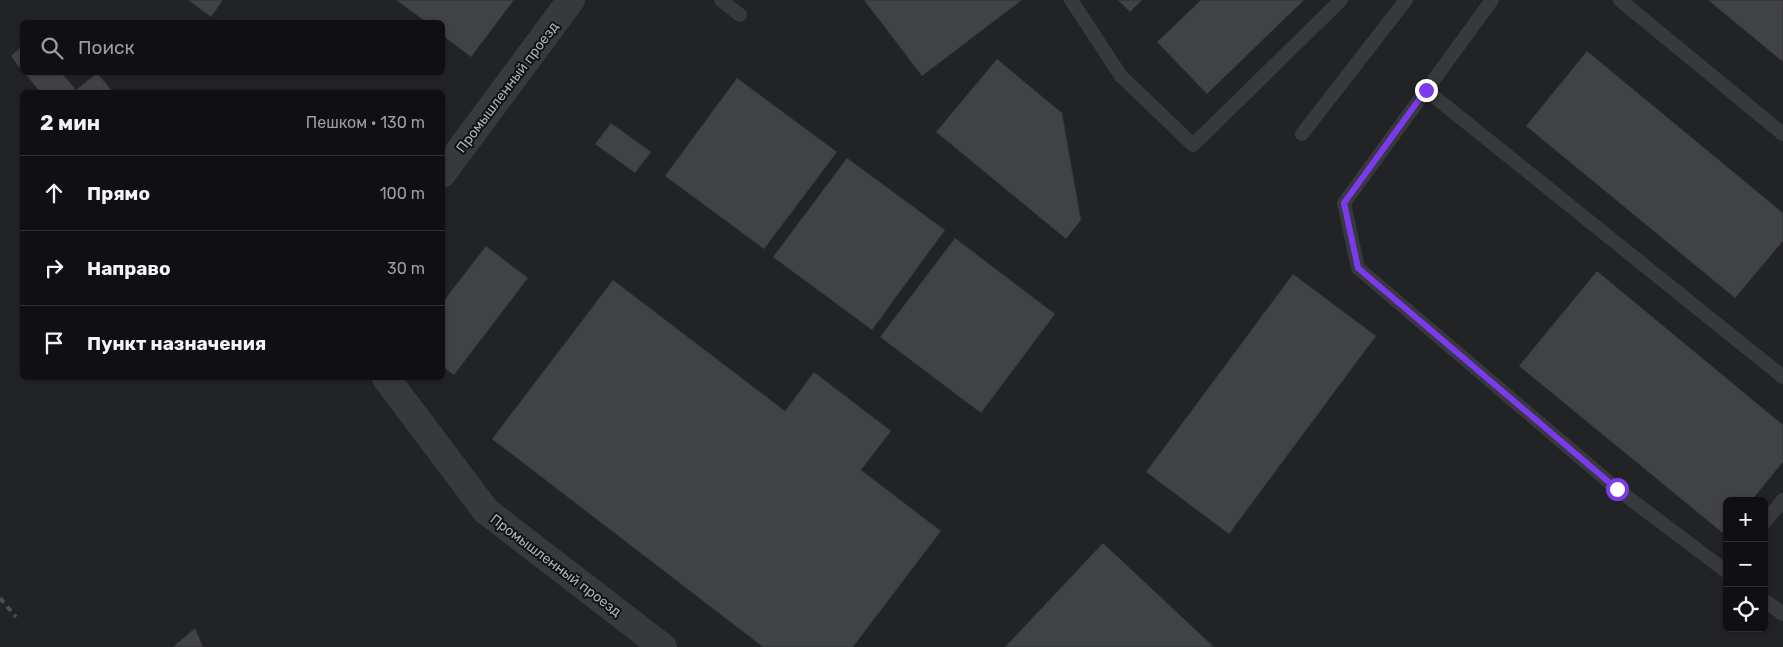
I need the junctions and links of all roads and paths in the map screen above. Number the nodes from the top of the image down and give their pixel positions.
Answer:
1 (571, 0) edge
2 (721, 0) edge
3 (1071, 0) edge
4 (1341, 0) edge
5 (1406, 0) edge
6 (1492, 0) edge
7 (1620, 0) edge
8 (740, 16) dead end
9 (1426, 90) junction
10 (1302, 134) dead end
11 (1783, 134) edge
12 (445, 170) edge
13 (1783, 377) edge
14 (388, 380) edge
15 (1783, 500) edge
16 (1768, 518) edge
17 (1723, 568) edge
18 (1768, 603) edge
19 (1783, 614) edge
20 (664, 647) edge

1 - 12 street, Промышленный проезд
2 - 8 lane
3 - 4 lane
5 - 10 lane
6 - 9 lane
7 - 11 lane
9 - 13 lane
9 - 17 lane
14 - 20 street, Промышленный проезд
15 - 16 lane
18 - 19 lane

